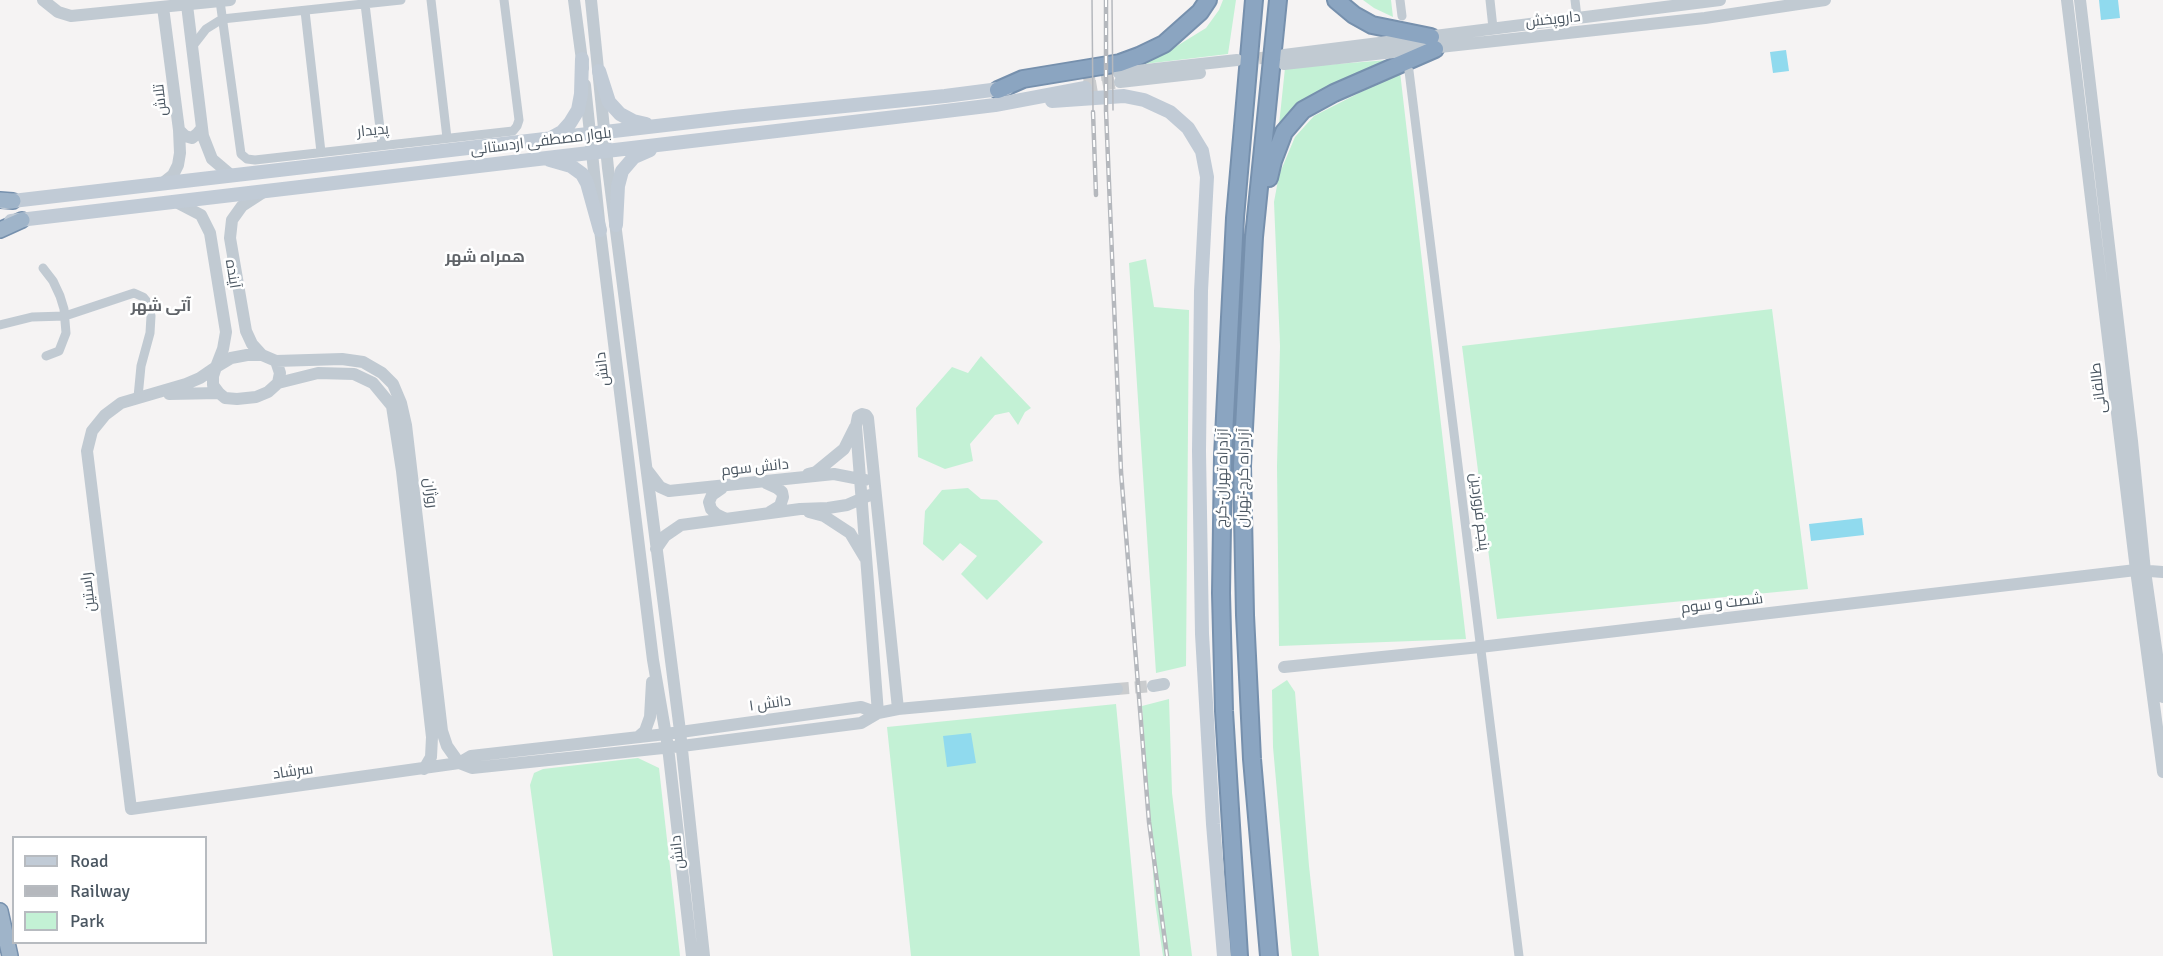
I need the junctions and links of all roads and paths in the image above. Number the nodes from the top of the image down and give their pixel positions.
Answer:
1 (42, 0) edge
2 (401, 0) edge
3 (431, 0) edge
4 (504, 0) edge
5 (574, 0) edge
6 (591, 0) edge
7 (1208, 0) edge
8 (1254, 0) edge
9 (1278, 0) edge
10 (1336, 0) edge
11 (1400, 0) edge
12 (1490, 0) edge
13 (1575, 0) edge
14 (1824, 0) edge
15 (2067, 0) edge
16 (2080, 0) edge
17 (225, 1) edge
18 (1714, 1) edge
19 (182, 4) edge
20 (365, 4) junction
21 (1658, 4) edge
22 (163, 7) junction
23 (304, 11) junction
24 (1402, 16) dead end
25 (1577, 17) junction
26 (1705, 18) junction
27 (222, 19) junction
28 (1493, 28) junction
29 (1433, 43) junction
30 (192, 47) junction
31 (582, 59) junction
32 (1284, 60) tunnel mouth
33 (193, 63) junction
34 (172, 64) junction
35 (1237, 64) tunnel mouth
36 (598, 71) junction
37 (1409, 71) dead end
38 (1120, 77) tunnel mouth
39 (998, 90) junction
40 (1032, 98) junction
41 (663, 126) junction
42 (202, 128) junction
43 (180, 130) junction
44 (598, 133) junction
45 (447, 138) junction
46 (548, 140) junction
47 (516, 144) junction
48 (382, 145) junction
49 (668, 145) junction
50 (600, 151) junction
51 (321, 152) junction
52 (545, 158) junction
53 (519, 161) junction
54 (232, 176) junction
55 (163, 183) junction
56 (262, 193) junction
57 (4, 201) edge
58 (176, 202) junction
59 (22, 220) junction
60 (0, 223) edge
61 (616, 225) junction
62 (0, 230) edge
63 (600, 230) junction
64 (1254, 237) junction
65 (43, 268) dead end
66 (65, 316) junction
67 (0, 325) edge
68 (262, 355) junction
69 (46, 356) dead end
70 (276, 361) junction
71 (216, 367) junction
72 (278, 383) junction
73 (219, 393) junction
74 (138, 397) junction
75 (856, 426) junction
76 (407, 470) junction
77 (647, 470) junction
78 (796, 478) junction
79 (860, 480) junction
80 (764, 482) junction
81 (723, 487) junction
82 (876, 487) junction
83 (862, 498) junction
84 (800, 509) junction
85 (766, 514) junction
86 (726, 519) junction
87 (656, 549) junction
88 (867, 564) junction
89 (2141, 571) junction
90 (2163, 572) edge
91 (1480, 647) junction
92 (653, 660) junction
93 (1284, 667) dead end
94 (1117, 689) tunnel mouth
95 (2163, 698) edge
96 (898, 709) junction
97 (878, 713) junction
98 (680, 731) junction
99 (437, 734) junction
100 (666, 734) junction
101 (638, 737) junction
102 (682, 746) junction
103 (668, 747) junction
104 (459, 763) junction
105 (423, 769) junction
106 (2163, 772) edge
107 (131, 809) joint
108 (0, 911) edge
109 (10, 956) edge
110 (692, 956) edge
111 (704, 956) edge
112 (1224, 956) edge
113 (1239, 956) edge
114 (1269, 956) edge
115 (1519, 956) edge

1 - 22 street
2 - 20 street
3 - 45 street
4 - 45 street, پدیدار
5 - 31 street, دانش
6 - 36 street, دانش
7 - 39 highway
8 - 113 highway, آزادراه تهران-کرج
9 - 64 highway, آزادراه کرج-تهران
10 - 29 highway
11 - 24 street
12 - 28 street
13 - 25 street
14 - 26 street, داروپخش
15 - 89 street, طالقانی
16 - 89 street, طالقانی
17 - 19 street
17 - 27 street
18 - 21 street, داروپخش
18 - 26 street
19 - 22 street
19 - 30 street
20 - 23 street
20 - 48 street
21 - 25 street, داروپخش
22 - 34 street, تلاش
23 - 27 street
23 - 51 street
25 - 28 street, داروپخش
26 - 29 street, داروپخش
27 - 30 street
27 - 51 street, پدیدار
28 - 29 street, داروپخش
29 - 32 street, داروپخش
29 - 64 highway
30 - 33 street
31 - 44 street, دانش
31 - 46 main road
33 - 34 street
33 - 42 street
34 - 43 street, تلاش
35 - 38 street
36 - 41 main road
36 - 44 street, دانش
37 - 91 street, پنجم فروردین
39 - 40 main road, بلوار مصطفی اردستانی
39 - 41 main road, بلوار مصطفی اردستانی
40 - 49 main road, بلوار مصطفی اردستانی
40 - 112 main road
41 - 44 main road, بلوار مصطفی اردستانی
42 - 43 street
42 - 54 street
43 - 55 street, تلاش
44 - 46 main road, بلوار مصطفی اردستانی
44 - 50 street, دانش
45 - 48 street, پدیدار
46 - 47 main road, بلوار مصطفی اردستانی
47 - 53 main road
47 - 54 main road, بلوار مصطفی اردستانی
48 - 51 street, پدیدار
49 - 50 main road, بلوار مصطفی اردستانی
49 - 61 main road
50 - 52 main road, بلوار مصطفی اردستانی
50 - 61 street, دانش
50 - 63 street, دانش
52 - 53 main road, بلوار مصطفی اردستانی
52 - 63 main road
53 - 56 main road, بلوار مصطفی اردستانی
54 - 55 main road, بلوار مصطفی اردستانی
55 - 57 main road, بلوار مصطفی اردستانی
56 - 58 main road, بلوار مصطفی اردستانی
56 - 68 street
58 - 59 main road, بلوار مصطفی اردستانی
58 - 71 street, آینده
59 - 60 main road, بلوار مصطفی اردستانی
59 - 62 highway
61 - 77 street, دانش
63 - 92 street, دانش
64 - 114 highway, آزادراه کرج-تهران
65 - 66 street
66 - 67 street
66 - 69 street
66 - 74 street
68 - 70 street
68 - 71 street
70 - 72 street
70 - 76 street, روژان
71 - 73 street
71 - 74 street
72 - 73 street
72 - 76 street, روژان
73 - 74 street
74 - 107 street, راستین
75 - 78 street
75 - 79 street
75 - 82 street
76 - 99 street, روژان
77 - 81 street, دانش سوم
77 - 87 street, دانش
78 - 79 street, دانش سوم
78 - 80 street, دانش سوم
79 - 82 street, دانش سوم
79 - 83 street
80 - 81 street, دانش سوم
80 - 85 street
81 - 86 street
82 - 83 street
82 - 96 street
83 - 84 street
83 - 88 street
84 - 85 street
84 - 88 street
85 - 86 street
86 - 87 street
87 - 98 street, دانش
88 - 97 street
89 - 90 street, شصت و سوم
89 - 91 street, شصت و سوم
89 - 95 street, طالقانی
89 - 106 street, طالقانی
91 - 93 street, شصت و سوم
91 - 115 street, پنجم فروردین
92 - 100 street, دانش
92 - 101 street
94 - 96 street, دانش ۱
96 - 97 street, دانش ۱
97 - 98 street, دانش ۱
97 - 102 street, دانش ۱
98 - 100 street, دانش ۱
98 - 102 street, دانش
99 - 104 street
99 - 105 street
100 - 101 street, سرشاد
100 - 103 street, دانش
101 - 104 street, سرشاد
102 - 103 street, دانش ۱
102 - 111 street, دانش
103 - 104 street, سرشاد
103 - 110 street, دانش
104 - 105 street, سرشاد
105 - 107 street, سرشاد
108 - 109 highway

